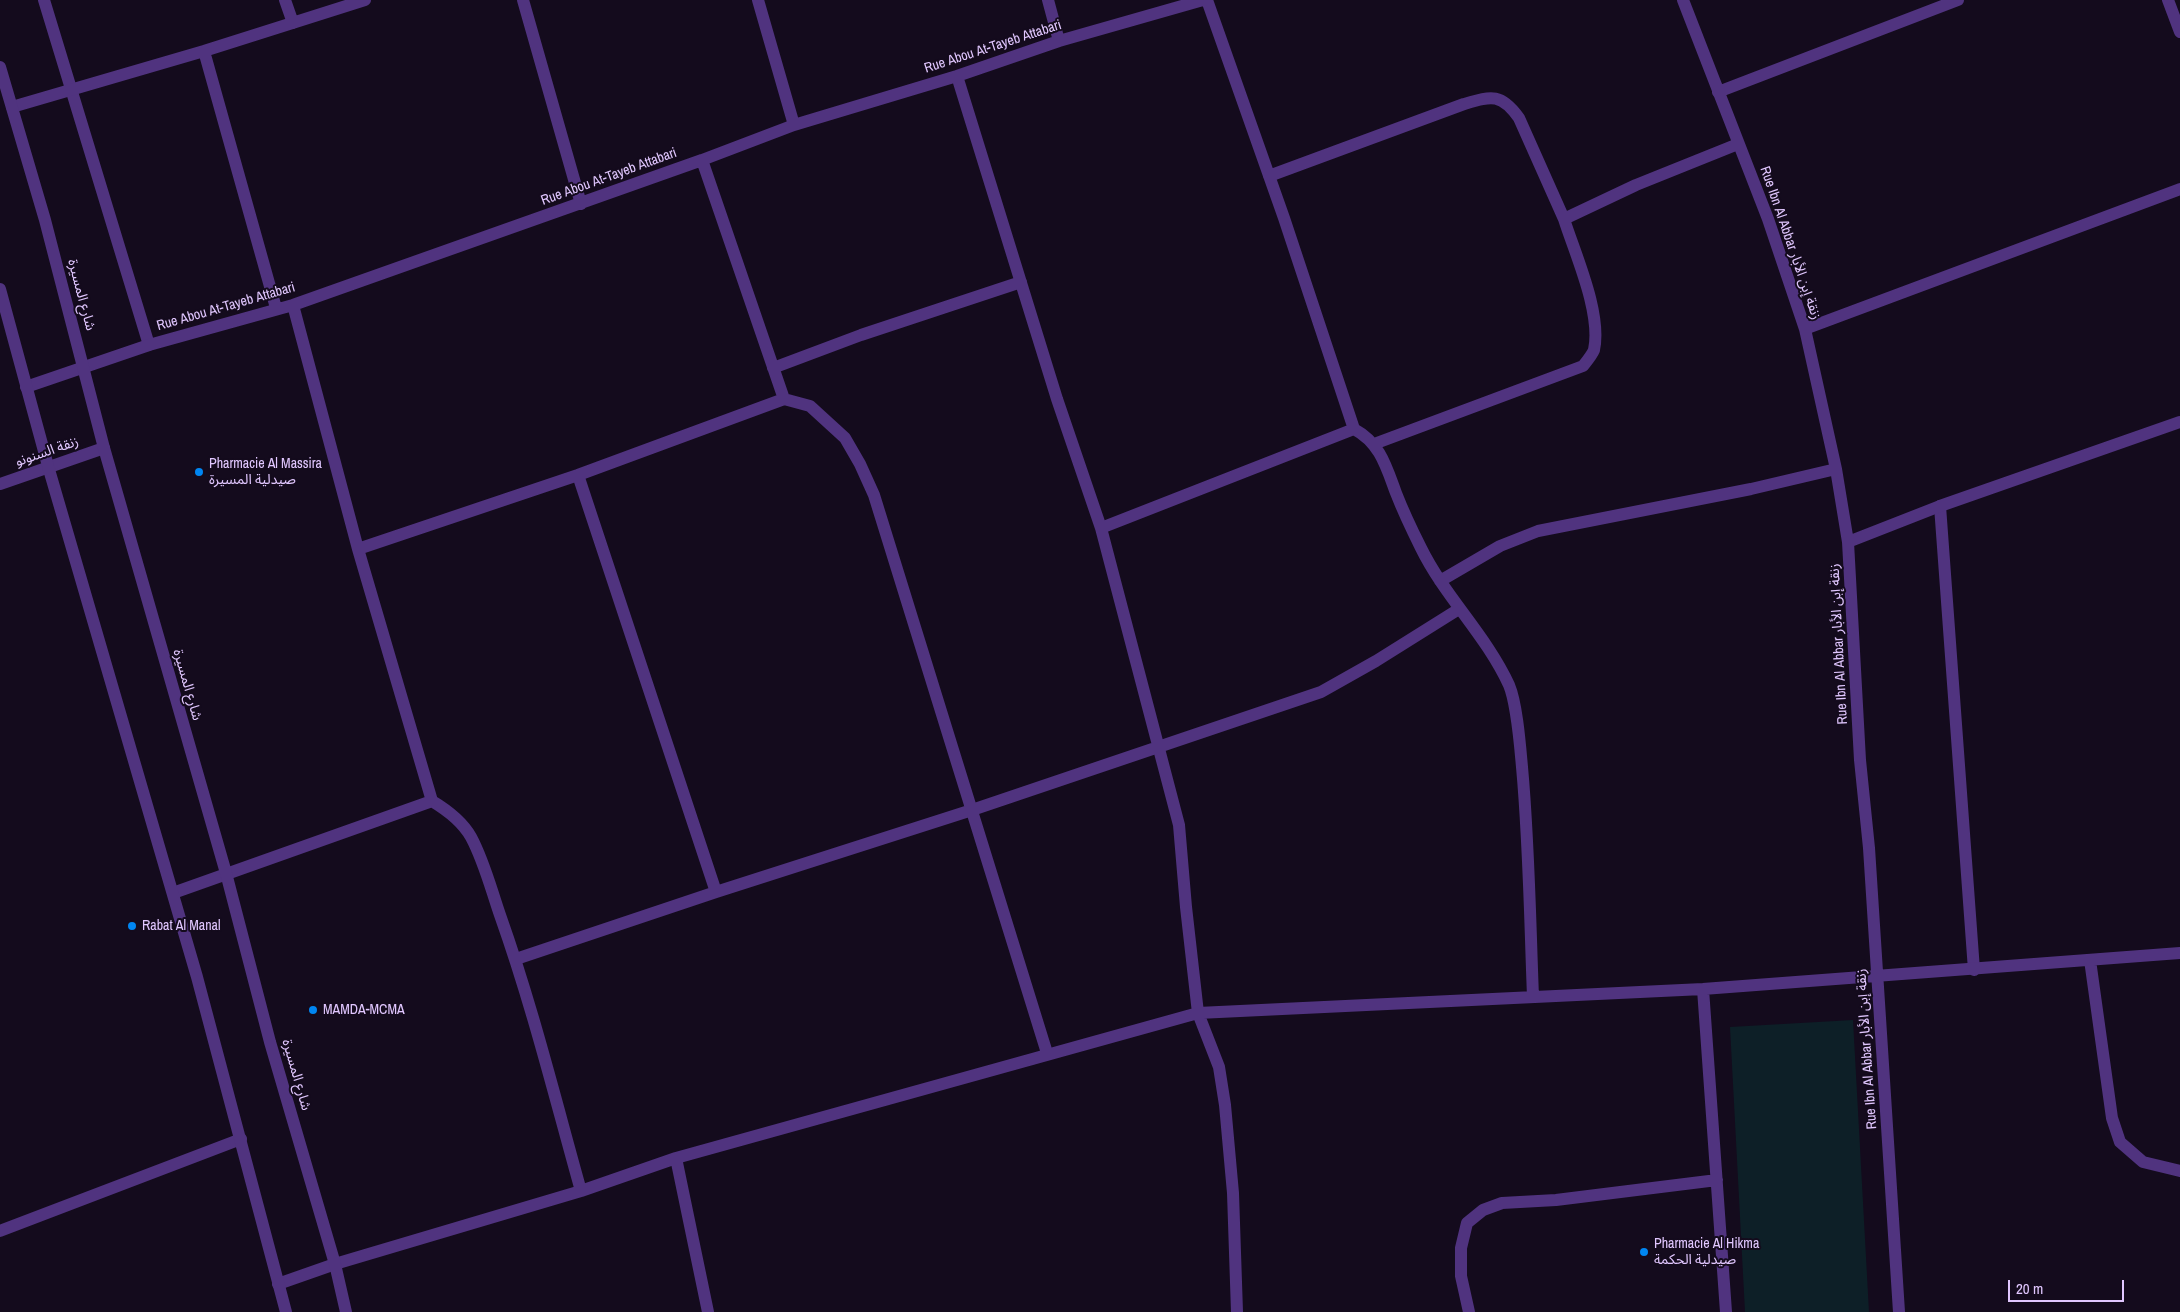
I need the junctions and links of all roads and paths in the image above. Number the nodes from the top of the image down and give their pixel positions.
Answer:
1 (44, 0) edge
2 (286, 0) edge
3 (365, 0) edge
4 (523, 0) edge
5 (758, 0) edge
6 (1048, 0) edge
7 (1203, 0) edge
8 (1207, 0) edge
9 (1683, 0) edge
10 (1958, 0) edge
11 (2168, 0) edge
12 (293, 23) junction
13 (2180, 32) edge
14 (1059, 41) junction
15 (204, 51) junction
16 (0, 67) edge
17 (957, 76) junction
18 (71, 91) junction
19 (1718, 92) junction
20 (12, 107) junction
21 (794, 125) junction
22 (1738, 144) junction
23 (702, 160) junction
24 (1269, 176) junction
25 (2180, 189) edge
26 (581, 204) junction
27 (1564, 218) junction
28 (1021, 282) junction
29 (0, 289) edge
30 (293, 304) junction
31 (276, 308) junction
32 (1805, 330) junction
33 (149, 345) junction
34 (84, 367) junction
35 (773, 368) junction
36 (26, 387) junction
37 (784, 399) junction
38 (2180, 422) edge
39 (1354, 429) junction
40 (1374, 444) junction
41 (104, 448) junction
42 (48, 466) junction
43 (1836, 469) junction
44 (578, 475) junction
45 (0, 484) edge
46 (1940, 506) junction
47 (1100, 528) junction
48 (1848, 542) junction
49 (358, 549) junction
50 (1440, 581) junction
51 (1459, 608) junction
52 (1160, 745) junction
53 (432, 801) junction
54 (972, 810) junction
55 (226, 873) junction
56 (716, 892) junction
57 (173, 893) junction
58 (2180, 953) edge
59 (516, 960) junction
60 (2090, 960) junction
61 (1974, 970) junction
62 (1877, 977) junction
63 (1703, 989) junction
64 (1533, 997) junction
65 (1198, 1013) junction
66 (1047, 1053) junction
67 (240, 1139) junction
68 (676, 1158) junction
69 (2180, 1171) edge
70 (1717, 1180) junction
71 (581, 1191) junction
72 (0, 1231) edge
73 (335, 1264) junction
74 (278, 1284) junction
75 (286, 1312) edge
76 (346, 1312) edge
77 (708, 1312) edge
78 (1238, 1312) edge
79 (1469, 1312) edge
80 (1726, 1312) edge
81 (1900, 1312) edge

1 - 18 street
2 - 12 street
3 - 12 street
4 - 26 street
5 - 21 street
6 - 14 street
7 - 14 street, Rue Abou At-Tayeb Attabari
8 - 24 street
9 - 19 street, Rue Ibn Al Abbar زنقة إبن الأبار
10 - 19 street
11 - 13 street
12 - 15 street
14 - 17 street, Rue Abou At-Tayeb Attabari
15 - 18 street
15 - 31 street
16 - 20 street, شارع المسيرة
17 - 21 street, Rue Abou At-Tayeb Attabari
17 - 28 street
18 - 20 street
18 - 33 street
19 - 22 street, Rue Ibn Al Abbar زنقة إبن الأبار
20 - 34 street, شارع المسيرة
21 - 23 street, Rue Abou At-Tayeb Attabari
22 - 27 street
22 - 32 street, Rue Ibn Al Abbar زنقة إبن الأبار
23 - 26 street, Rue Abou At-Tayeb Attabari
23 - 35 street
24 - 27 street
24 - 39 street
25 - 32 street
26 - 30 street, Rue Abou At-Tayeb Attabari
27 - 40 street
28 - 35 street
28 - 47 street
29 - 36 street
30 - 31 street, Rue Abou At-Tayeb Attabari
30 - 49 street
31 - 33 street, Rue Abou At-Tayeb Attabari
32 - 43 street, Rue Ibn Al Abbar زنقة إبن الأبار
33 - 34 street, Rue Abou At-Tayeb Attabari
34 - 36 street, Rue Abou At-Tayeb Attabari
34 - 41 street, شارع المسيرة
35 - 37 street
36 - 42 street
37 - 44 street
37 - 54 street
38 - 46 street
39 - 40 street
39 - 47 street
40 - 50 street
41 - 42 street, زنقة السنونو
41 - 55 street, شارع المسيرة
42 - 45 street, زنقة السنونو
42 - 57 street
43 - 48 street, Rue Ibn Al Abbar زنقة إبن الأبار
43 - 50 street
44 - 49 street
44 - 56 street
46 - 48 street
46 - 61 street
47 - 52 street
48 - 62 street, Rue Ibn Al Abbar زنقة إبن الأبار
49 - 53 street
50 - 51 street
51 - 52 street
51 - 64 street
52 - 54 street
52 - 65 street
53 - 55 street
53 - 59 street
54 - 56 street
54 - 66 street
55 - 57 street
55 - 73 street, شارع المسيرة
56 - 59 street
57 - 67 street
58 - 60 street
59 - 71 street
60 - 61 street
60 - 69 street
61 - 62 street
62 - 63 street
62 - 81 street, Rue Ibn Al Abbar زنقة إبن الأبار
63 - 64 street
63 - 70 street
64 - 65 street
65 - 66 street
65 - 78 street
66 - 68 street
67 - 72 street
67 - 74 street
68 - 71 street
68 - 77 street
70 - 79 street
70 - 80 street
71 - 73 street
73 - 74 street
73 - 76 street, شارع المسيرة
74 - 75 street

